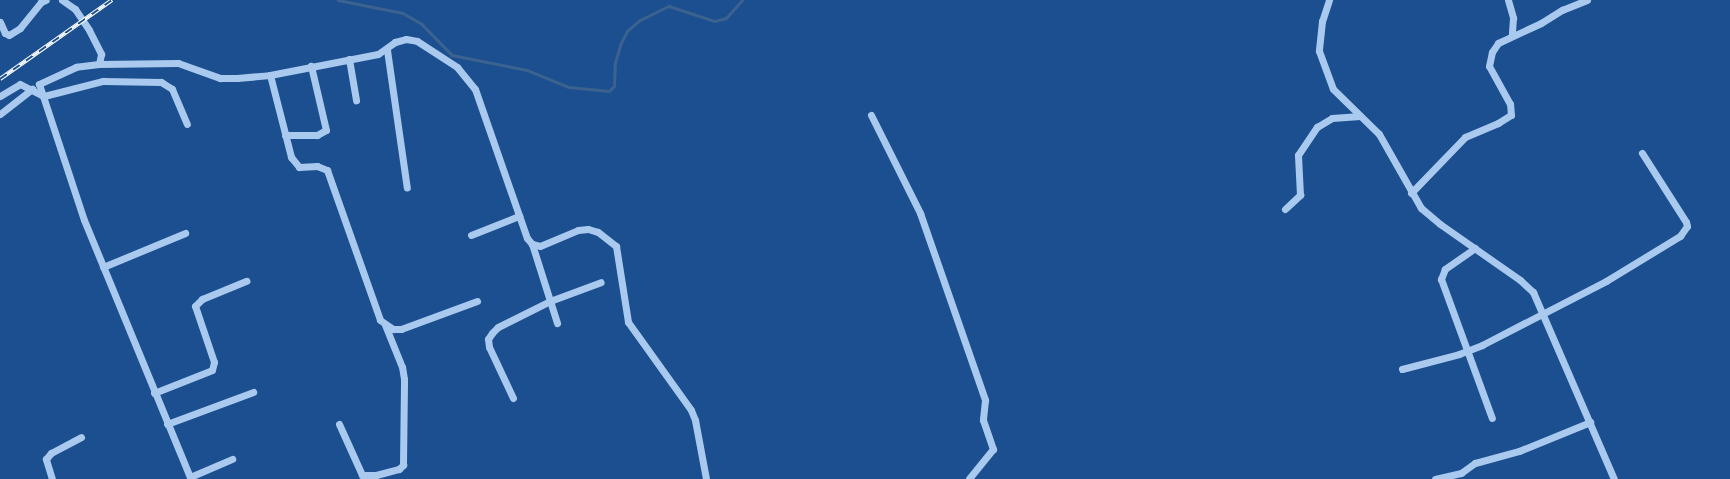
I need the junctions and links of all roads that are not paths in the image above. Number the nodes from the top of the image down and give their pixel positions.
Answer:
1 (46, 0) edge
2 (62, 0) edge
3 (1329, 0) edge
4 (1508, 0) edge
5 (1587, 0) edge
6 (0, 22) edge
7 (1512, 34) junction
8 (386, 50) junction
9 (349, 59) junction
10 (99, 64) junction
11 (311, 66) junction
12 (270, 75) junction
13 (32, 89) junction
14 (0, 96) edge
15 (44, 96) junction
16 (356, 100) dead end
17 (0, 114) edge
18 (871, 115) dead end
19 (1360, 116) junction
20 (187, 124) dead end
21 (285, 135) junction
22 (1642, 153) dead end
23 (407, 188) dead end
24 (1411, 193) junction
25 (1285, 208) dead end
26 (519, 216) junction
27 (185, 233) dead end
28 (471, 235) dead end
29 (532, 244) junction
30 (1474, 248) junction
31 (103, 267) junction
32 (246, 281) dead end
33 (601, 282) dead end
34 (477, 301) dead end
35 (550, 301) junction
36 (1544, 315) junction
37 (557, 323) dead end
38 (385, 325) junction
39 (1468, 351) junction
40 (1402, 369) dead end
41 (253, 392) dead end
42 (154, 393) junction
43 (513, 398) dead end
44 (1492, 418) dead end
45 (1590, 422) junction
46 (167, 424) junction
47 (339, 424) dead end
48 (81, 437) dead end
49 (232, 458) dead end
50 (190, 478) edge
51 (52, 479) edge
52 (706, 479) edge
53 (969, 479) edge
54 (1434, 479) edge
55 (1614, 479) edge

1 - 6 street
2 - 10 street
3 - 19 street
4 - 7 street
5 - 7 street
7 - 24 street
8 - 9 street
8 - 23 street
8 - 26 street
9 - 11 street
9 - 16 street
10 - 12 street
10 - 15 street
11 - 12 street
11 - 21 street
12 - 21 street
13 - 14 street
13 - 15 street
13 - 17 street
15 - 20 street
15 - 31 street
18 - 53 street
19 - 24 street
19 - 25 street
21 - 38 street
22 - 36 street
24 - 30 street
26 - 28 street
26 - 29 street
27 - 31 street
29 - 35 street
29 - 52 street
30 - 36 street
30 - 39 street
31 - 42 street
32 - 42 street
33 - 35 street
34 - 38 street
35 - 37 street
35 - 43 street
36 - 39 street
36 - 45 street
38 - 47 street
39 - 40 street
39 - 44 street
41 - 46 street
42 - 46 street
45 - 54 street
45 - 55 street
46 - 50 street
48 - 51 street
49 - 50 street

